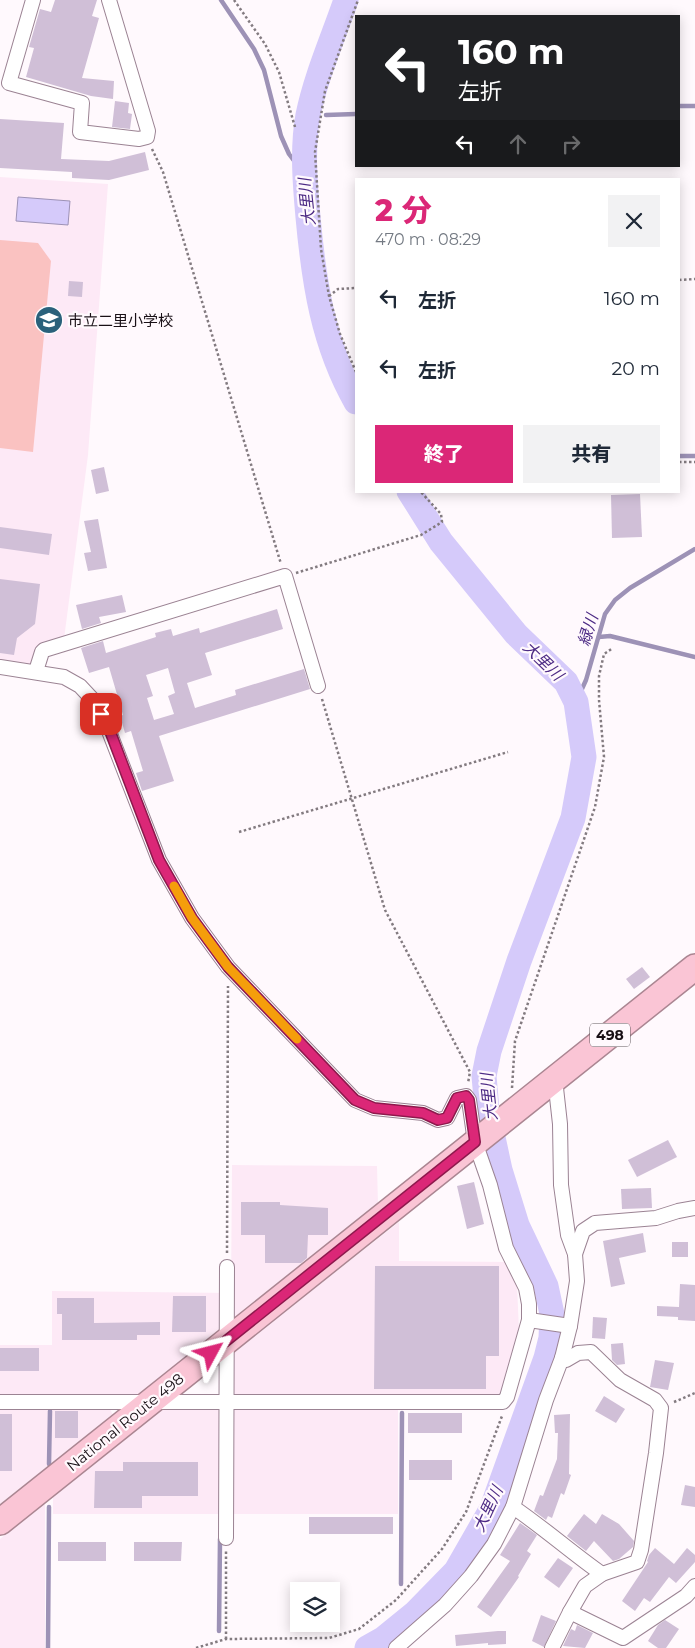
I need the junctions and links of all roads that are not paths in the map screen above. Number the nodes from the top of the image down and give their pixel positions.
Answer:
1 (33, 0) edge
2 (108, 0) edge
3 (0, 666) edge
4 (36, 671) junction
5 (318, 686) road end
6 (695, 966) edge
7 (555, 1079) junction
8 (475, 1142) junction
9 (695, 1208) edge
10 (575, 1254) junction
11 (227, 1267) road end
12 (529, 1320) junction
13 (570, 1326) junction
14 (227, 1341) junction
15 (562, 1358) junction
16 (0, 1402) edge
17 (148, 1402) junction
18 (227, 1403) junction
19 (513, 1506) junction
20 (0, 1522) edge
21 (226, 1538) road end
22 (602, 1574) junction
23 (695, 1586) edge
24 (570, 1612) junction
25 (622, 1643) edge
26 (396, 1648) edge
27 (552, 1648) edge

1 - 2 street
3 - 4 street
4 - 5 street
4 - 8 street
6 - 7 highway, National Route 498 / 498
7 - 8 highway, National Route 498 / 498
7 - 10 street
8 - 12 street
8 - 14 highway, National Route 498 / 498
9 - 10 street
10 - 13 street
11 - 14 street
12 - 13 street
12 - 18 street
13 - 15 street
14 - 17 highway, National Route 498 / 498
14 - 18 street
15 - 19 street
15 - 22 street
16 - 17 street
17 - 18 street
17 - 20 highway, National Route 498 / 498
18 - 21 street
19 - 22 street
19 - 26 street
22 - 24 street
23 - 25 street
24 - 25 street
24 - 27 street

